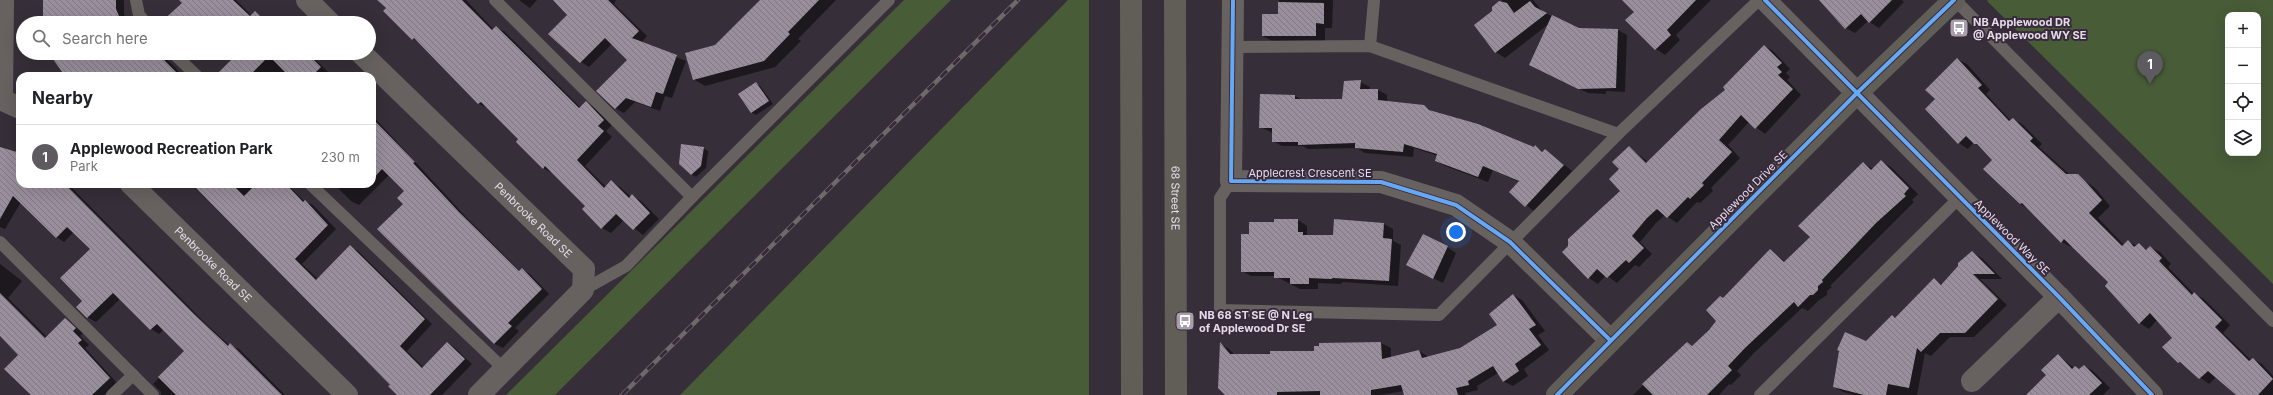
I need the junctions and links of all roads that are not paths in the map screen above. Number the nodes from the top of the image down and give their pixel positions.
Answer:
1 (3, 0) edge
2 (136, 0) edge
3 (306, 0) edge
4 (495, 0) edge
5 (889, 0) edge
6 (1131, 0) edge
7 (1175, 0) edge
8 (1233, 0) edge
9 (1374, 0) edge
10 (1759, 0) edge
11 (1765, 0) edge
12 (1955, 0) edge
13 (140, 16) edge
14 (323, 16) edge
15 (1370, 46) junction
16 (1233, 47) junction
17 (180, 60) edge
18 (368, 60) edge
19 (193, 72) edge
20 (1857, 93) junction
21 (8, 102) edge
22 (1618, 134) junction
23 (1231, 181) junction
24 (135, 188) edge
25 (314, 188) edge
26 (692, 197) junction
27 (1960, 197) junction
28 (0, 242) edge
29 (1510, 242) junction
30 (584, 290) junction
31 (2059, 297) junction
32 (2273, 321) edge
33 (1610, 340) junction
34 (505, 370) junction
35 (133, 375) junction
36 (1972, 380) dead end
37 (1767, 393) edge
38 (112, 395) edge
39 (153, 395) edge
40 (347, 395) edge
41 (479, 395) edge
42 (1132, 395) edge
43 (1176, 395) edge
44 (1557, 395) edge
45 (2152, 395) edge

1 - 21 street
2 - 13 lane
3 - 14 street
4 - 26 lane
5 - 26 lane
6 - 42 main road
7 - 43 main road, 68 Street SE
8 - 16 street
9 - 15 lane
10 - 22 lane
11 - 20 street, Applewood Way SE
12 - 20 main road, Applewood Drive SE
12 - 32 lane
15 - 16 lane
15 - 22 lane
16 - 23 street
17 - 19 lane
18 - 30 street, Penbrooke Road SE
20 - 27 street, Applewood Way SE
20 - 33 main road, Applewood Drive SE
22 - 29 lane
23 - 29 street, Applecrest Crescent SE
23 - 29 lane
24 - 40 street, Penbrooke Road SE
25 - 34 lane
26 - 30 lane
27 - 31 street, Applewood Way SE
27 - 37 lane
28 - 35 lane
29 - 33 street, Applecrest Crescent SE
30 - 34 street
31 - 36 street
31 - 45 street, Applewood Way SE
33 - 44 main road, Applewood Drive SE
34 - 41 street
35 - 38 lane
35 - 39 lane

